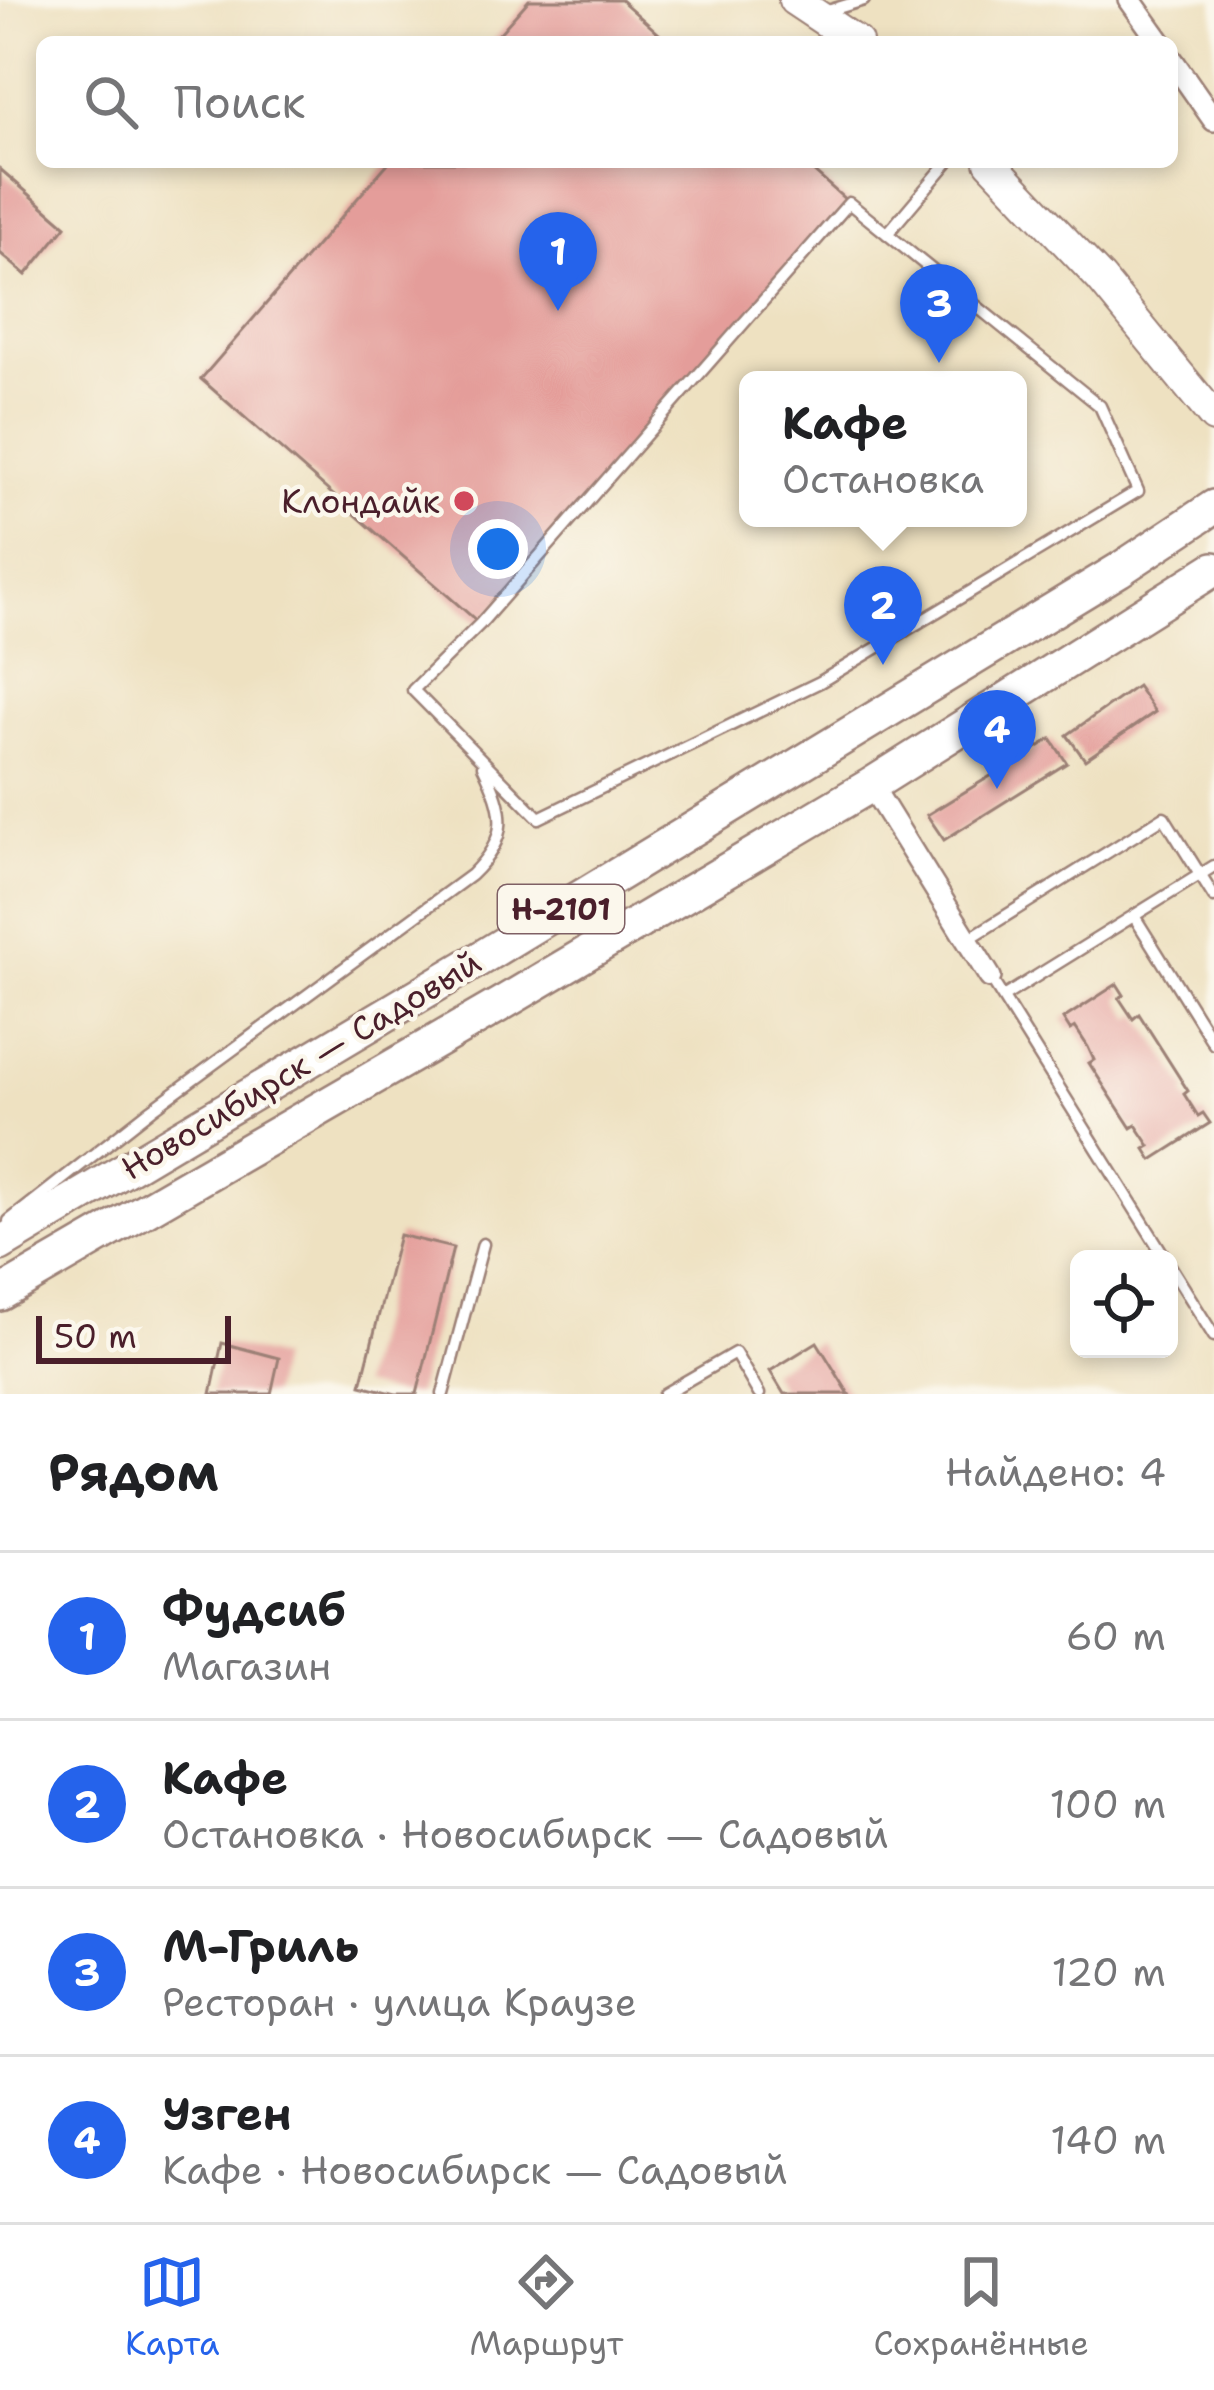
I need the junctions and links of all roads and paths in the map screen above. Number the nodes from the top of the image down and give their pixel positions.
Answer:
1 (864, 0) edge
2 (1130, 0) edge
3 (805, 7) edge
4 (848, 36) edge
5 (1156, 36) edge
6 (1178, 69) edge
7 (1214, 120) edge
8 (943, 168) edge
9 (996, 168) edge
10 (887, 234) junction
11 (1214, 417) edge
12 (1214, 507) edge
13 (1214, 569) edge
14 (479, 757) junction
15 (871, 785) junction
16 (1214, 866) edge
17 (1200, 875) junction
18 (1214, 897) edge
19 (1134, 916) junction
20 (967, 940) junction
21 (990, 977) joint
22 (1003, 997) junction
23 (1214, 1044) edge
24 (0, 1228) edge
25 (0, 1244) edge
26 (483, 1244) dead end
27 (1160, 1250) edge
28 (1178, 1279) edge
29 (0, 1294) edge
30 (1214, 1336) edge
31 (443, 1394) edge
32 (664, 1394) edge
33 (759, 1394) edge

1 - 3 lane
2 - 5 street
3 - 4 main road
6 - 7 street
8 - 10 lane
9 - 11 main road
10 - 14 lane
10 - 14 lane
12 - 25 main road, Новосибирск — Садовый / Н-2101
13 - 15 main road, Новосибирск — Садовый / Н-2101
14 - 24 lane
15 - 20 street
15 - 29 main road, Новосибирск — Садовый / Н-2101
16 - 17 lane
17 - 18 lane
17 - 19 lane
17 - 20 lane
19 - 22 lane
19 - 23 lane
20 - 21 street
21 - 22 lane
22 - 27 lane
26 - 31 lane
28 - 30 lane
32 - 33 lane

